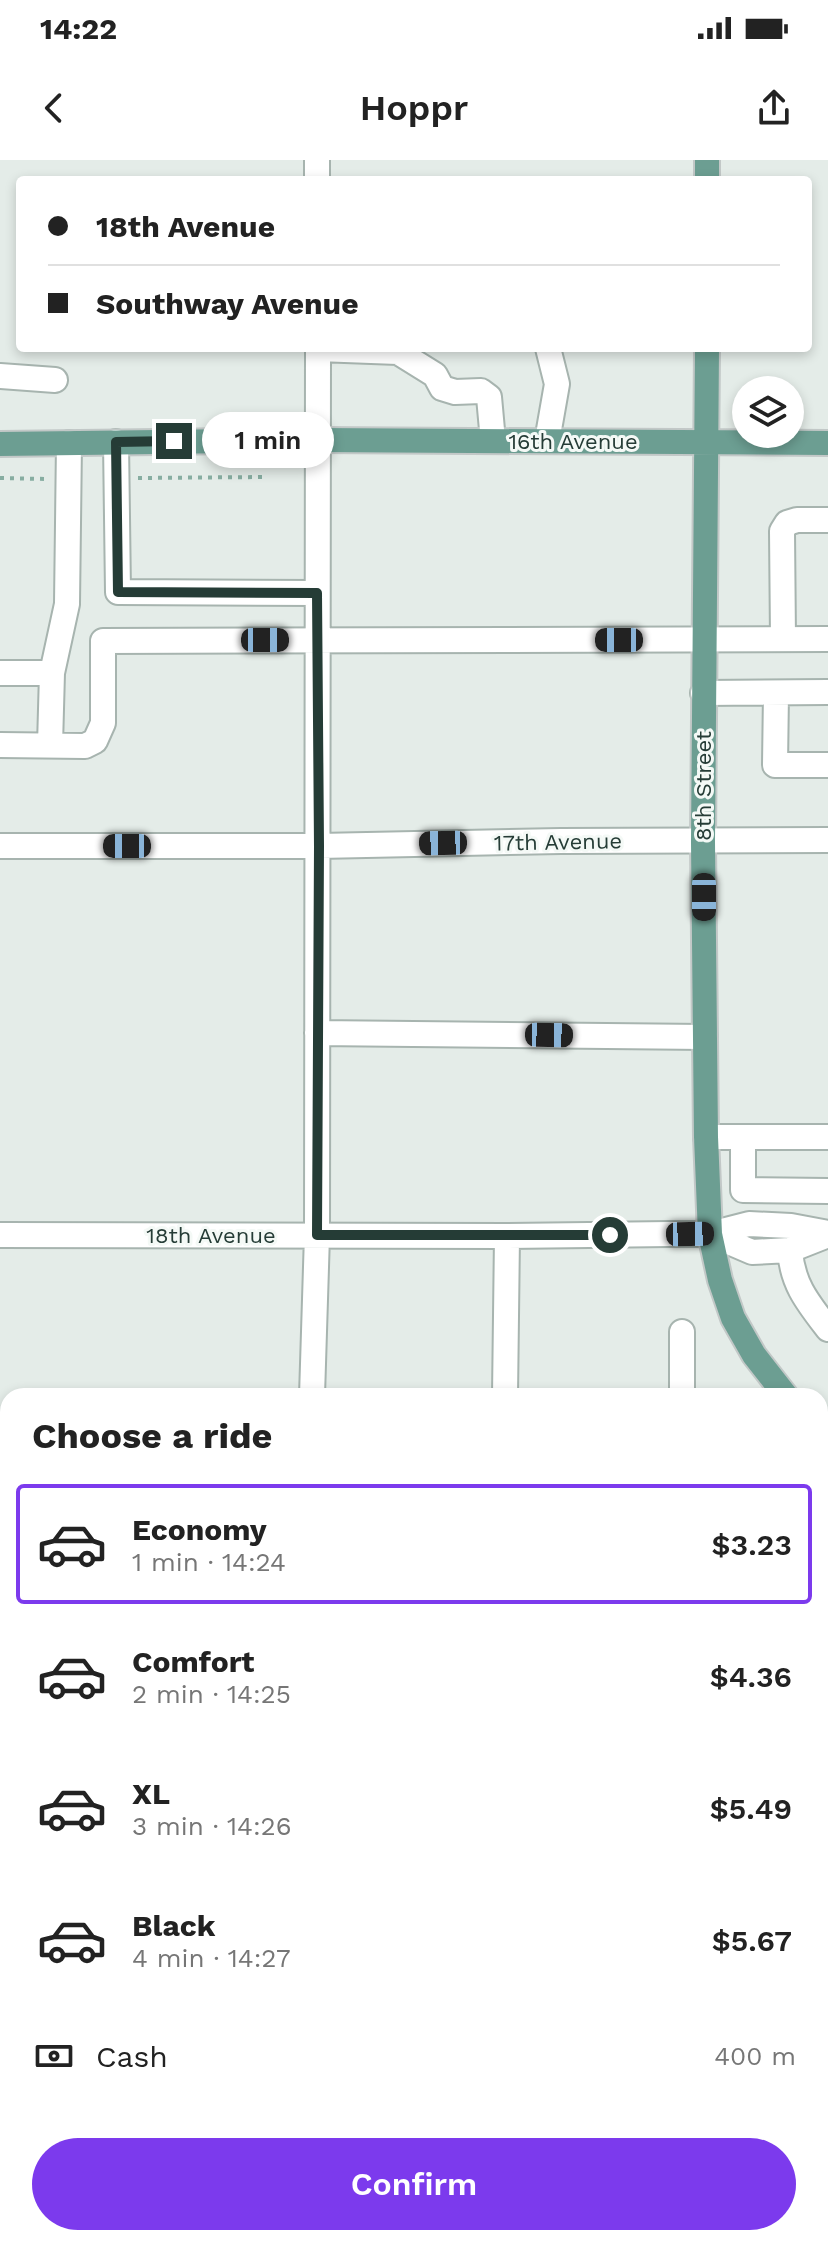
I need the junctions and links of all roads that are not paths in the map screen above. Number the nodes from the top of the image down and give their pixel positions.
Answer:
1 (318, 352) edge
2 (398, 352) edge
3 (549, 352) edge
4 (707, 352) edge
5 (0, 376) edge
6 (55, 380) dead end
7 (318, 440) junction
8 (493, 441) junction
9 (547, 441) junction
10 (116, 442) junction
11 (707, 442) junction
12 (69, 443) junction
13 (828, 443) edge
14 (0, 444) edge
15 (828, 520) edge
16 (317, 593) junction
17 (828, 623) edge
18 (783, 633) junction
19 (828, 639) edge
20 (317, 640) junction
21 (704, 640) junction
22 (0, 673) edge
23 (52, 673) junction
24 (828, 692) edge
25 (703, 693) junction
26 (776, 693) junction
27 (0, 745) edge
28 (50, 745) junction
29 (828, 765) edge
30 (828, 840) edge
31 (703, 842) junction
32 (0, 846) edge
33 (319, 846) junction
34 (317, 1033) junction
35 (705, 1037) junction
36 (706, 1137) junction
37 (828, 1137) edge
38 (743, 1138) junction
39 (828, 1191) edge
40 (710, 1234) junction
41 (828, 1234) edge
42 (0, 1235) edge
43 (317, 1235) junction
44 (507, 1236) junction
45 (790, 1250) junction
46 (802, 1295) junction
47 (828, 1295) edge
48 (828, 1329) edge
49 (682, 1332) dead end
50 (312, 1388) edge
51 (505, 1388) edge
52 (682, 1388) edge
53 (780, 1388) edge

1 - 7 street
2 - 8 street
3 - 9 street
4 - 11 main road, 8th Street
5 - 6 street
7 - 8 main road, 16th Avenue
7 - 10 main road, 16th Avenue
7 - 16 street
8 - 9 main road, 16th Avenue
9 - 11 main road, 16th Avenue
10 - 12 main road, 16th Avenue
10 - 16 street
11 - 13 main road, 16th Avenue
11 - 21 main road, 8th Street
12 - 14 main road, 16th Avenue
12 - 23 street
15 - 18 street
16 - 20 street
17 - 18 street
18 - 19 street
18 - 21 street
20 - 21 street
20 - 28 street
20 - 33 street
21 - 25 main road, 8th Street
22 - 23 street
23 - 28 street
24 - 26 street
25 - 26 street
25 - 31 main road, 8th Street
26 - 29 street
27 - 28 street
30 - 31 street, 17th Avenue
31 - 33 street, 17th Avenue
31 - 35 main road, 8th Street
32 - 33 street, 17th Avenue
33 - 34 street
34 - 35 street
34 - 43 street
35 - 36 main road, 8th Street
36 - 38 street
36 - 40 main road, 8th Street
37 - 38 street
38 - 39 street
40 - 41 street, 18th Avenue
40 - 44 street, 18th Avenue
40 - 45 street, 18th Avenue
40 - 53 main road, 8th Street
41 - 45 street, 18th Avenue
42 - 43 street, 18th Avenue
43 - 44 street, 18th Avenue
43 - 50 street
44 - 51 street
45 - 46 street
46 - 47 street
46 - 48 street
49 - 52 street

